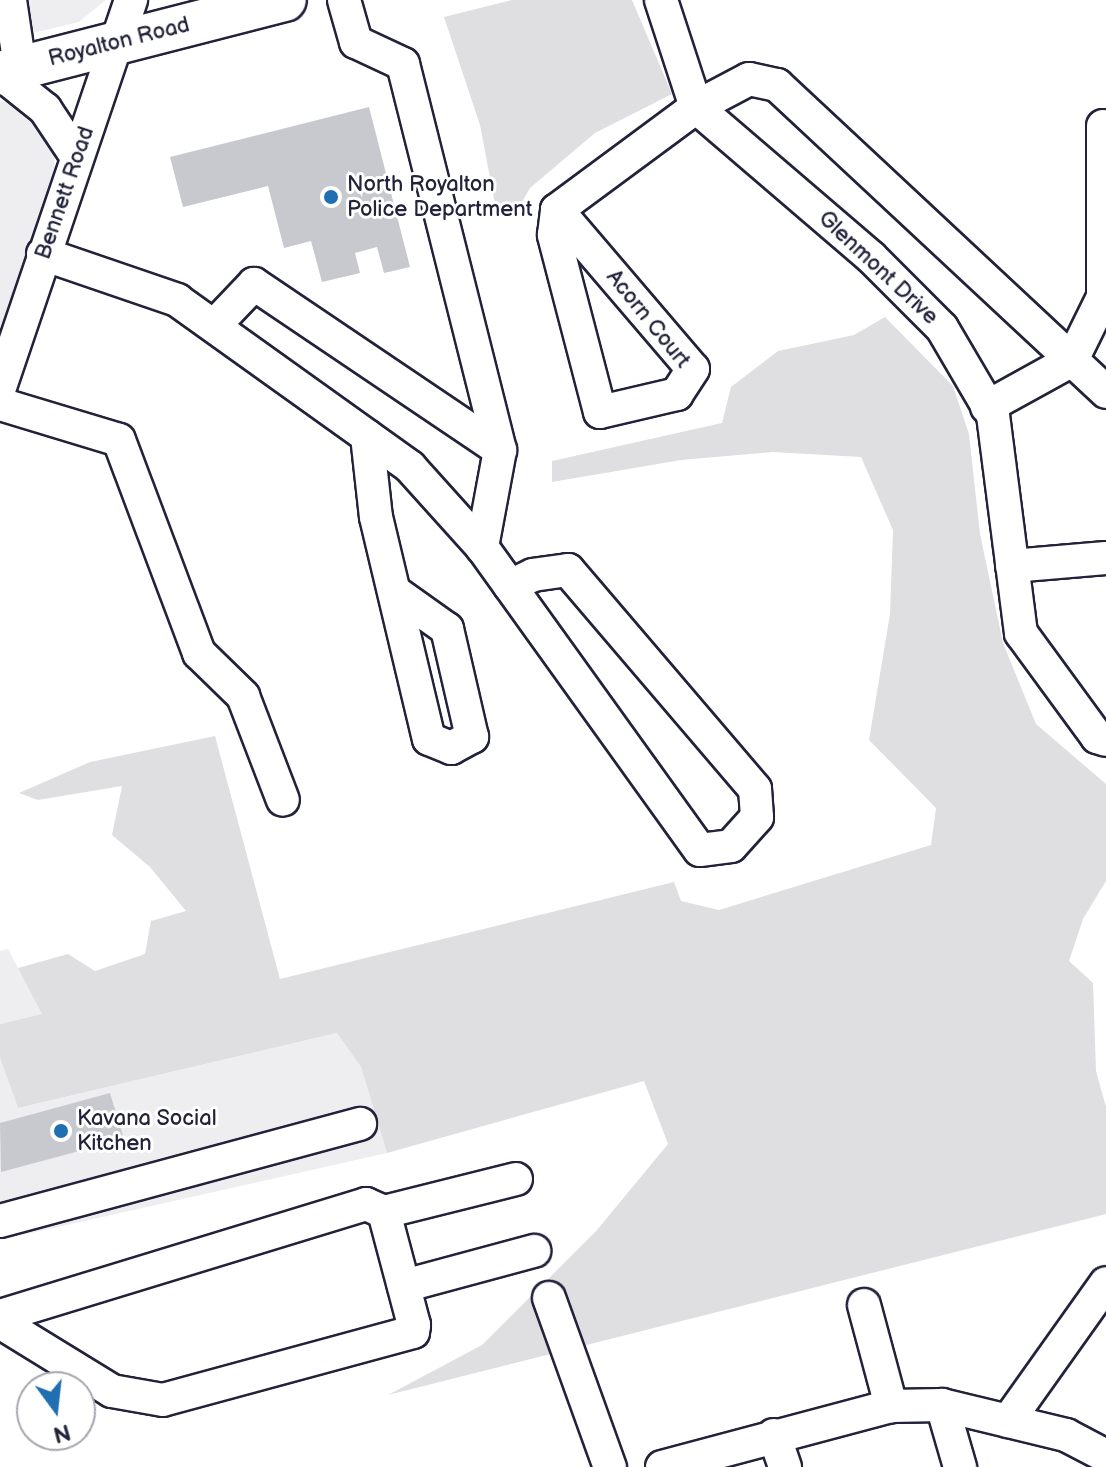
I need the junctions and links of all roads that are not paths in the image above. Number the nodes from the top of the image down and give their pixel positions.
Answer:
1 (10, 0) edge
2 (131, 0) edge
3 (285, 0) edge
4 (344, 0) edge
5 (661, 0) edge
6 (118, 42) junction
7 (7, 71) edge
8 (696, 107) junction
9 (1103, 126) dead end
10 (77, 157) junction
11 (557, 210) junction
12 (43, 254) junction
13 (214, 326) junction
14 (1072, 360) junction
15 (0, 387) edge
16 (1106, 392) edge
17 (0, 404) edge
18 (987, 407) junction
19 (367, 436) junction
20 (500, 450) junction
21 (482, 547) junction
22 (1106, 558) edge
23 (1012, 566) junction
24 (510, 586) junction
25 (398, 594) dead end
26 (1106, 740) edge
27 (283, 800) dead end
28 (360, 1124) dead end
29 (516, 1179) dead end
30 (384, 1212) junction
31 (0, 1221) edge
32 (534, 1251) dead end
33 (1106, 1283) edge
34 (404, 1286) junction
35 (549, 1298) dead end
36 (864, 1305) dead end
37 (0, 1319) edge
38 (942, 1405) junction
39 (891, 1406) junction
40 (1008, 1421) junction
41 (774, 1435) junction
42 (1106, 1456) edge
43 (610, 1467) edge
44 (662, 1467) edge
45 (785, 1467) edge
46 (960, 1467) edge

1 - 7 street
2 - 6 street, Bennett Road
3 - 6 main road, Royalton Road
4 - 20 street
5 - 8 street
6 - 7 main road, Royalton Road
6 - 10 street, Bennett Road
7 - 10 street
8 - 11 street
8 - 14 street
8 - 18 street, Glenmont Drive
9 - 14 street
10 - 12 street, Bennett Road
11 - 11 street, Acorn Court
12 - 13 street
12 - 15 street, Bennett Road
13 - 19 street
13 - 20 street
14 - 16 street
14 - 18 street
17 - 27 street
18 - 23 street, Glenmont Drive
19 - 21 street
19 - 25 street
20 - 21 street
21 - 24 street
22 - 23 street
23 - 26 street, Glenmont Drive
24 - 24 street
28 - 31 street
29 - 30 street
30 - 34 street
30 - 37 street
32 - 34 street
33 - 40 street
34 - 37 street
35 - 43 street
36 - 39 street
38 - 39 street
38 - 40 street
38 - 46 street
39 - 41 street
40 - 42 street
41 - 44 street
41 - 45 street

